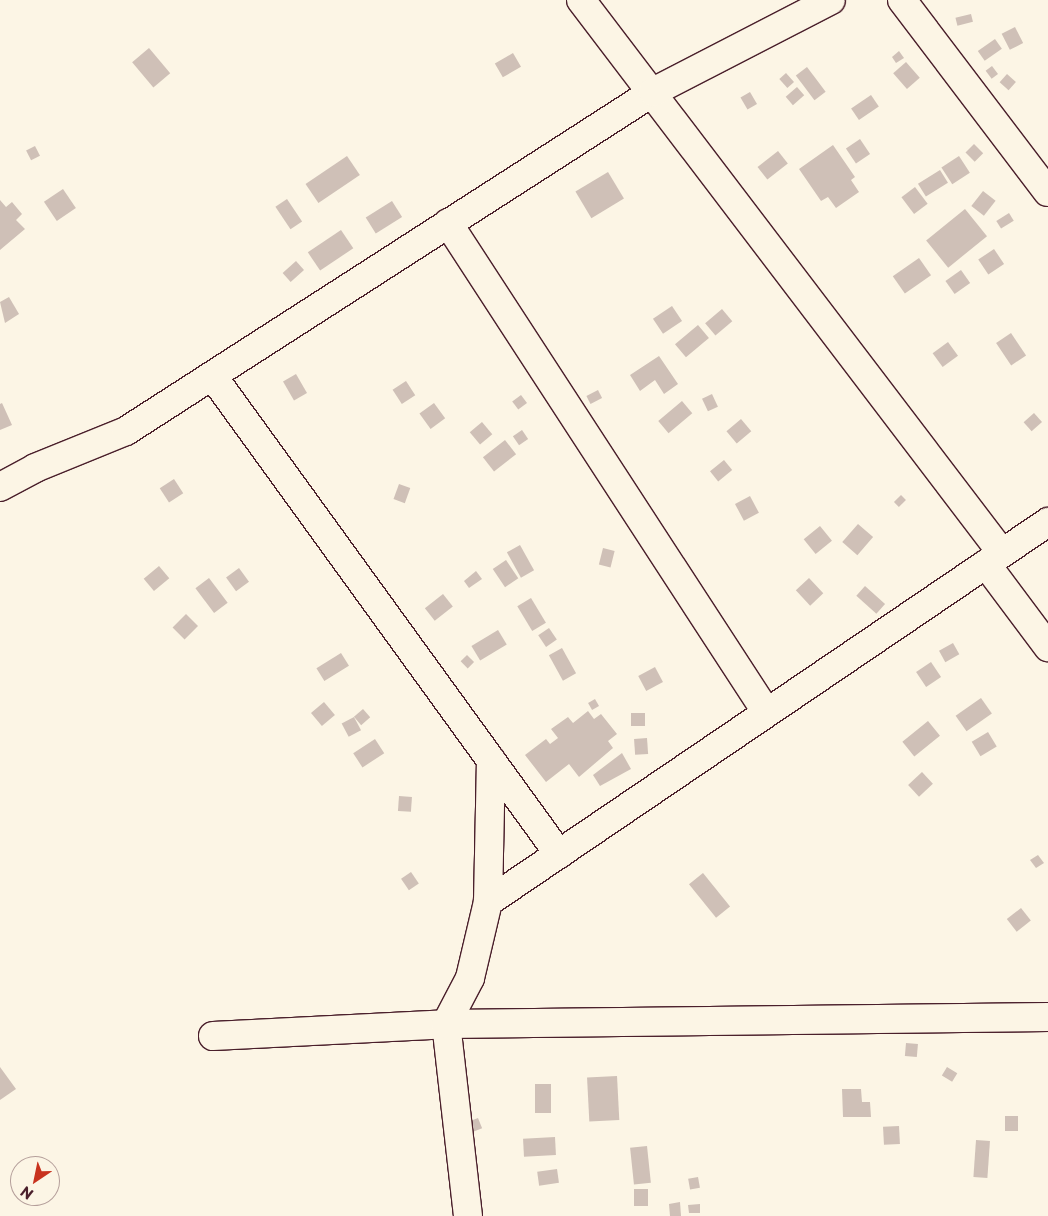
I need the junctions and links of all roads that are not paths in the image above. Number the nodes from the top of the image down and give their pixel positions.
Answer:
1 (581, 0) edge
2 (831, 0) edge
3 (902, 0) edge
4 (653, 92) junction
5 (1048, 192) edge
6 (448, 223) junction
7 (214, 378) junction
8 (0, 487) edge
9 (1048, 522) edge
10 (994, 558) junction
11 (1048, 647) edge
12 (765, 710) junction
13 (491, 760) junction
14 (559, 854) junction
15 (488, 902) junction
16 (1048, 1017) edge
17 (446, 1024) junction
18 (213, 1036) dead end
19 (468, 1216) edge

1 - 4 street
2 - 4 street
3 - 5 street
4 - 6 street
4 - 10 street
6 - 7 street
6 - 12 street
7 - 8 street
7 - 13 street
9 - 10 street
10 - 11 street
10 - 12 street
12 - 14 street
13 - 14 street
13 - 15 street
14 - 15 street
15 - 17 street
16 - 17 street
17 - 18 street
17 - 19 street

